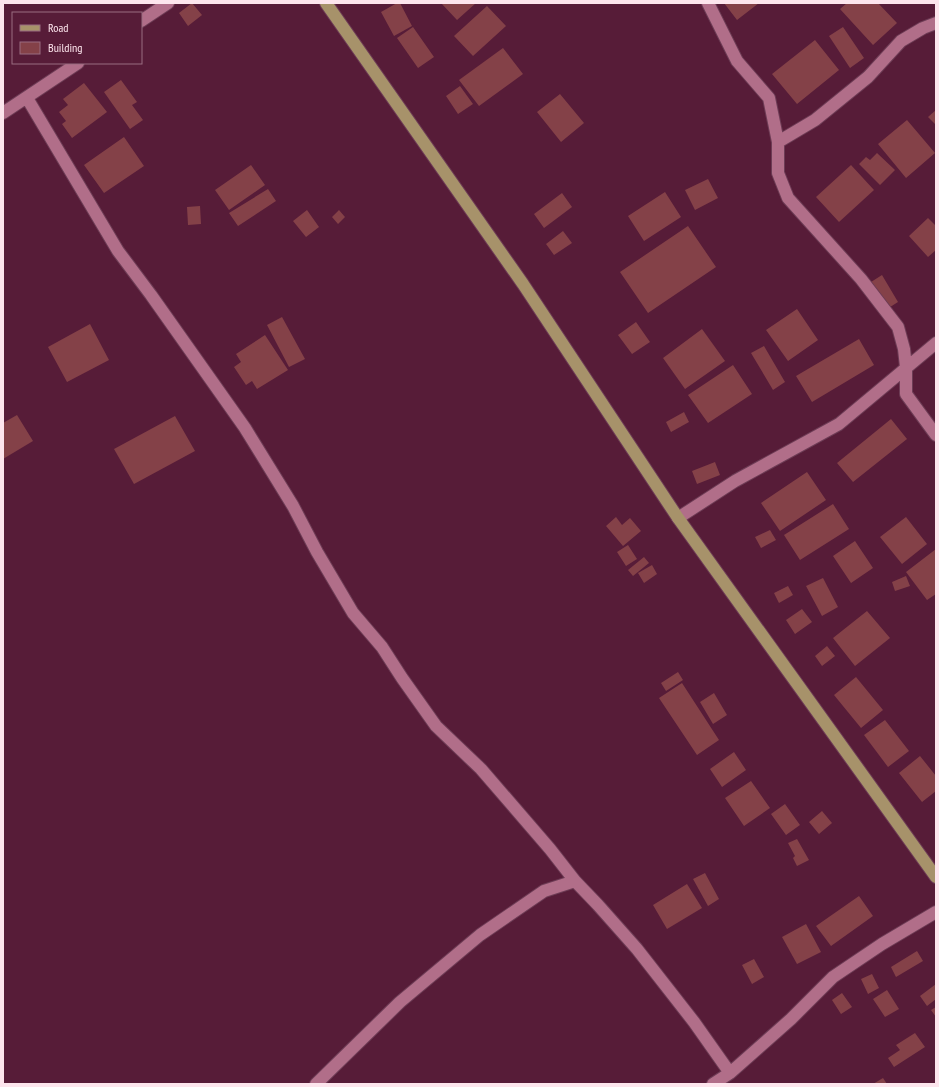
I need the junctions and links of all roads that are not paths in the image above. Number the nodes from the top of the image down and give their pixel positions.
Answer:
1 (168, 3) edge
2 (326, 3) edge
3 (708, 3) edge
4 (142, 20) edge
5 (936, 23) edge
6 (77, 64) edge
7 (26, 98) junction
8 (4, 110) edge
9 (778, 142) junction
10 (936, 342) edge
11 (906, 367) junction
12 (936, 435) edge
13 (678, 518) junction
14 (936, 877) edge
15 (575, 881) junction
16 (936, 912) edge
17 (730, 1073) junction
18 (316, 1084) edge
19 (713, 1084) edge

1 - 4 street
2 - 13 main road
3 - 9 street
5 - 9 street
6 - 7 street
7 - 8 street
7 - 15 street
9 - 11 street
10 - 11 street
11 - 12 street
11 - 13 street
13 - 14 main road
15 - 17 street
15 - 18 street
16 - 17 street
17 - 19 street

